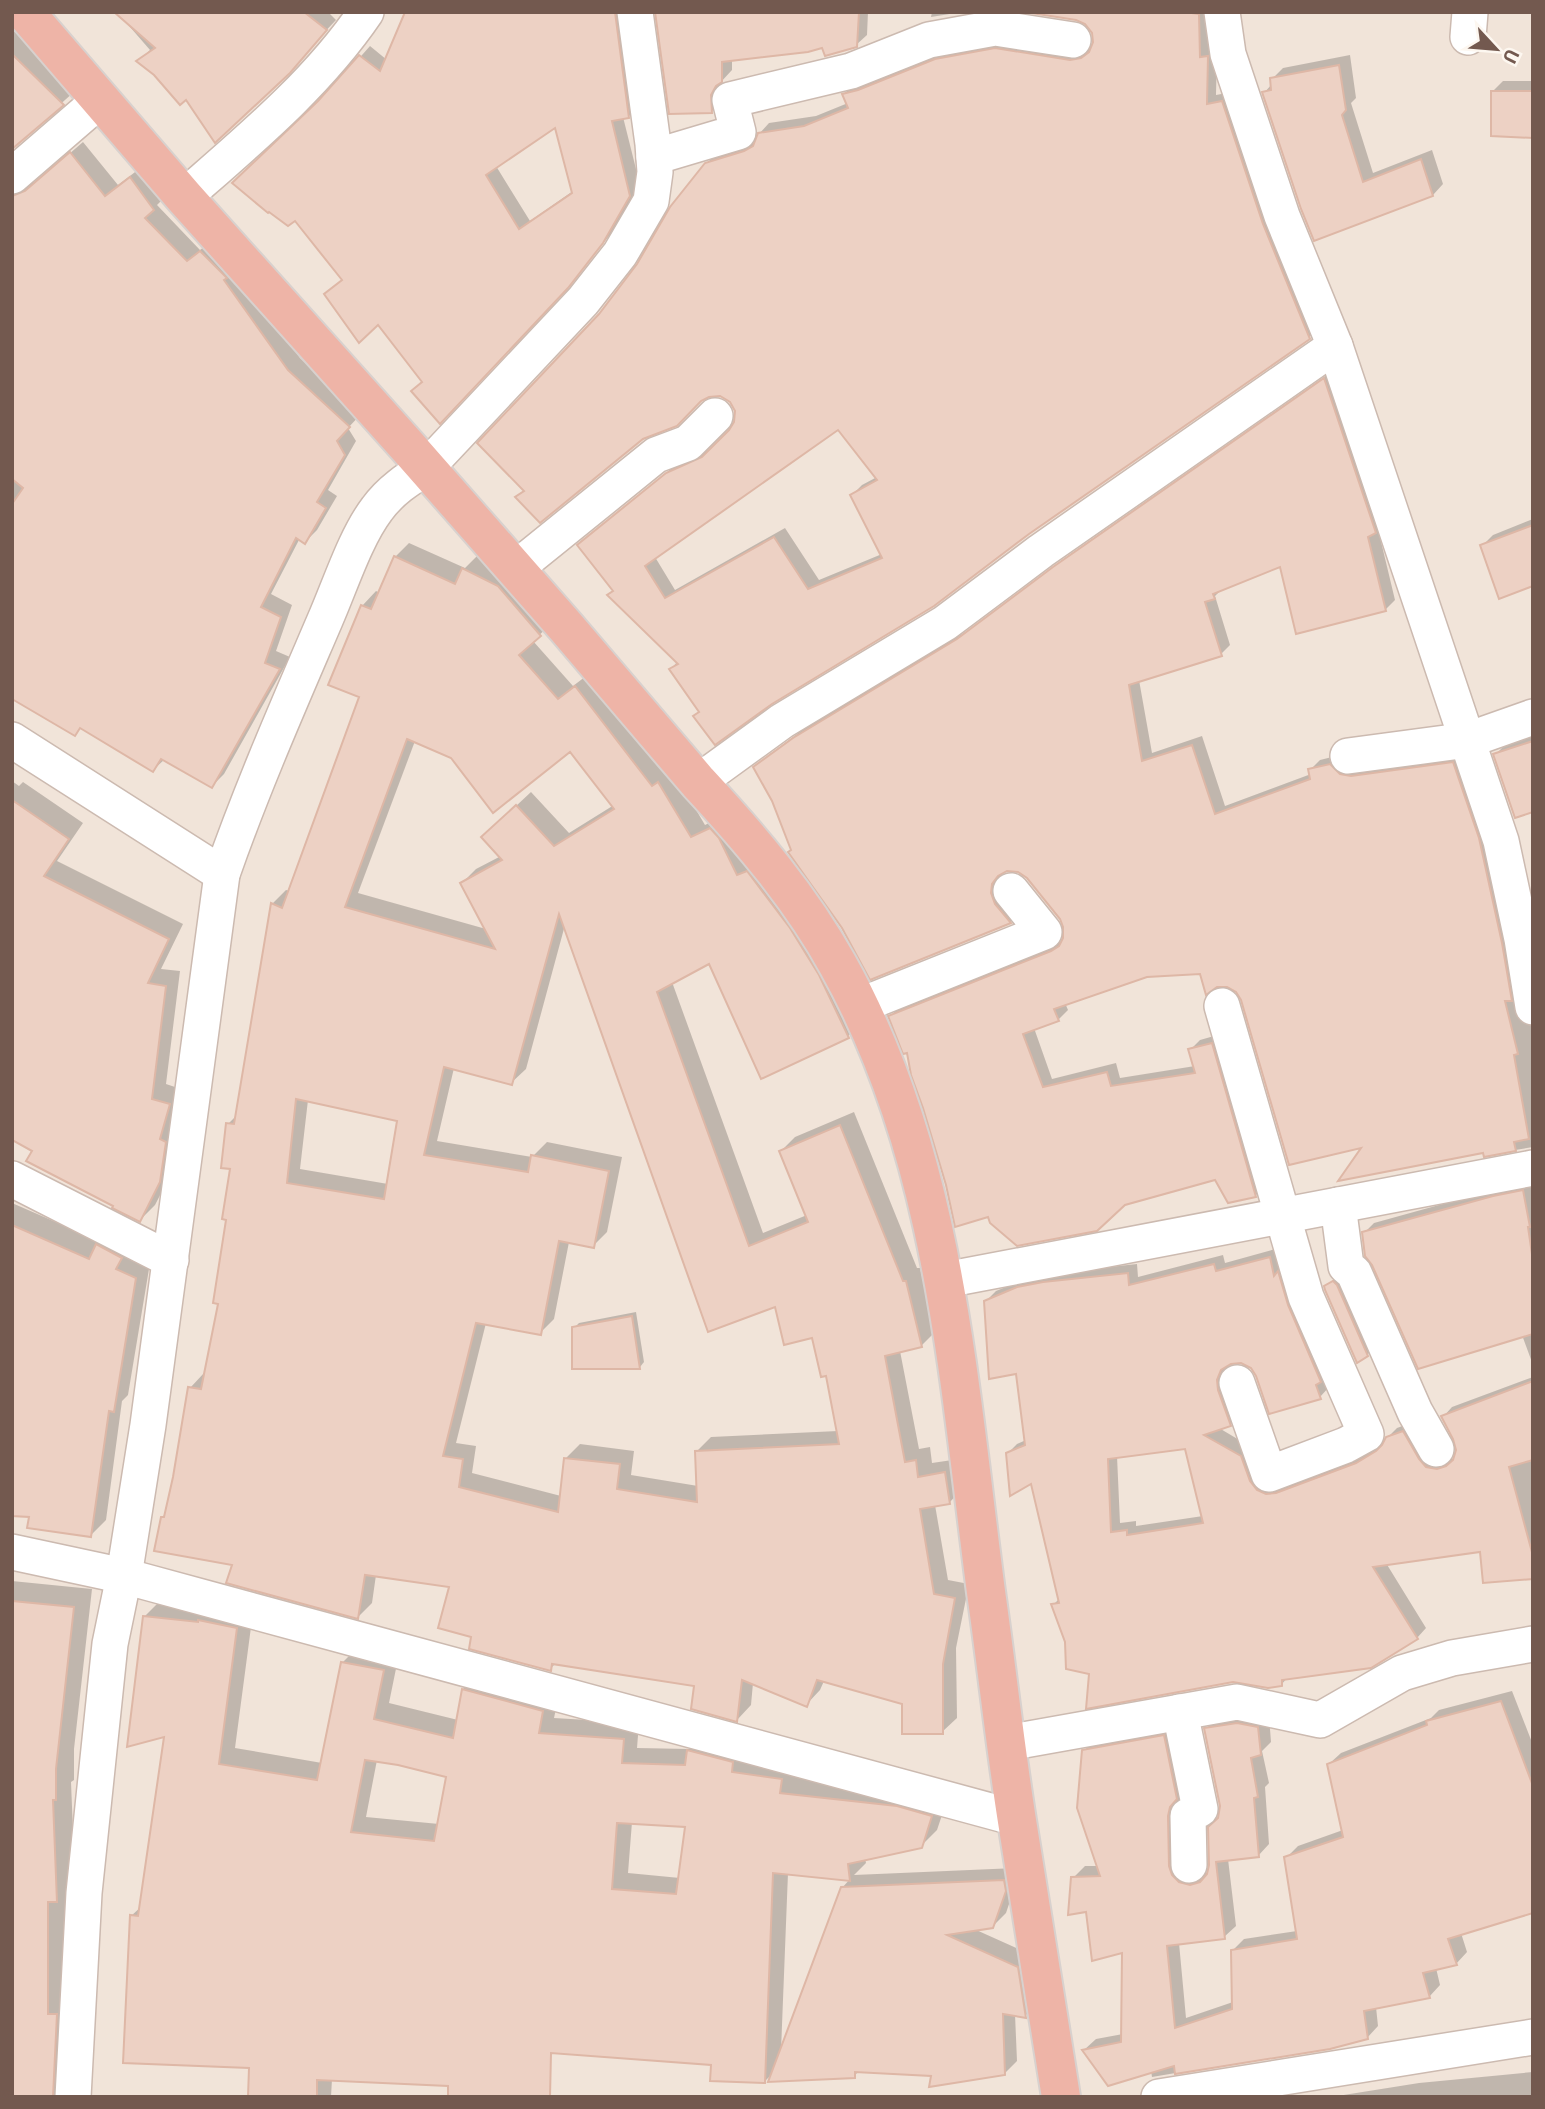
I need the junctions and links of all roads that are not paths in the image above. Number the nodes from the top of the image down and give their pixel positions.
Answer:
1 (25, 12) edge
2 (366, 12) edge
3 (635, 12) edge
4 (1222, 12) edge
5 (1073, 40) dead end
6 (100, 100) junction
7 (654, 158) junction
8 (12, 176) edge
9 (184, 197) junction
10 (1335, 346) junction
11 (715, 416) dead end
12 (426, 468) junction
13 (515, 569) junction
14 (1533, 717) edge
15 (12, 740) edge
16 (1468, 740) junction
17 (1348, 756) dead end
18 (698, 782) junction
19 (222, 874) junction
20 (1012, 891) dead end
21 (859, 1006) junction
22 (1222, 1006) dead end
23 (1533, 1006) edge
24 (1533, 1168) edge
25 (12, 1179) edge
26 (1338, 1205) junction
27 (1281, 1216) junction
28 (170, 1260) junction
29 (945, 1280) junction
30 (1237, 1383) dead end
31 (1436, 1449) dead end
32 (12, 1552) edge
33 (124, 1576) junction
34 (1533, 1644) edge
35 (1180, 1712) junction
36 (1007, 1743) junction
37 (1016, 1818) junction
38 (1189, 1865) dead end
39 (1533, 2037) edge
40 (73, 2097) edge
41 (1061, 2097) edge
42 (1159, 2097) edge

1 - 6 highway
2 - 9 street
3 - 7 street
4 - 10 street
5 - 7 street
6 - 8 street
6 - 9 highway
7 - 12 street
9 - 12 highway
10 - 16 street
10 - 18 street
11 - 13 street
12 - 13 highway
12 - 19 street
13 - 18 highway
14 - 16 street
15 - 19 street
16 - 17 street
16 - 23 street
18 - 21 highway
19 - 28 street
20 - 21 street
21 - 29 highway
22 - 27 street
24 - 26 street
25 - 28 street
26 - 27 street
26 - 31 street
27 - 29 street
27 - 30 street
28 - 33 street
29 - 36 highway
32 - 33 street
33 - 37 street
33 - 40 street
34 - 35 street
35 - 36 street
35 - 38 street
36 - 37 highway
37 - 41 highway
39 - 42 street

